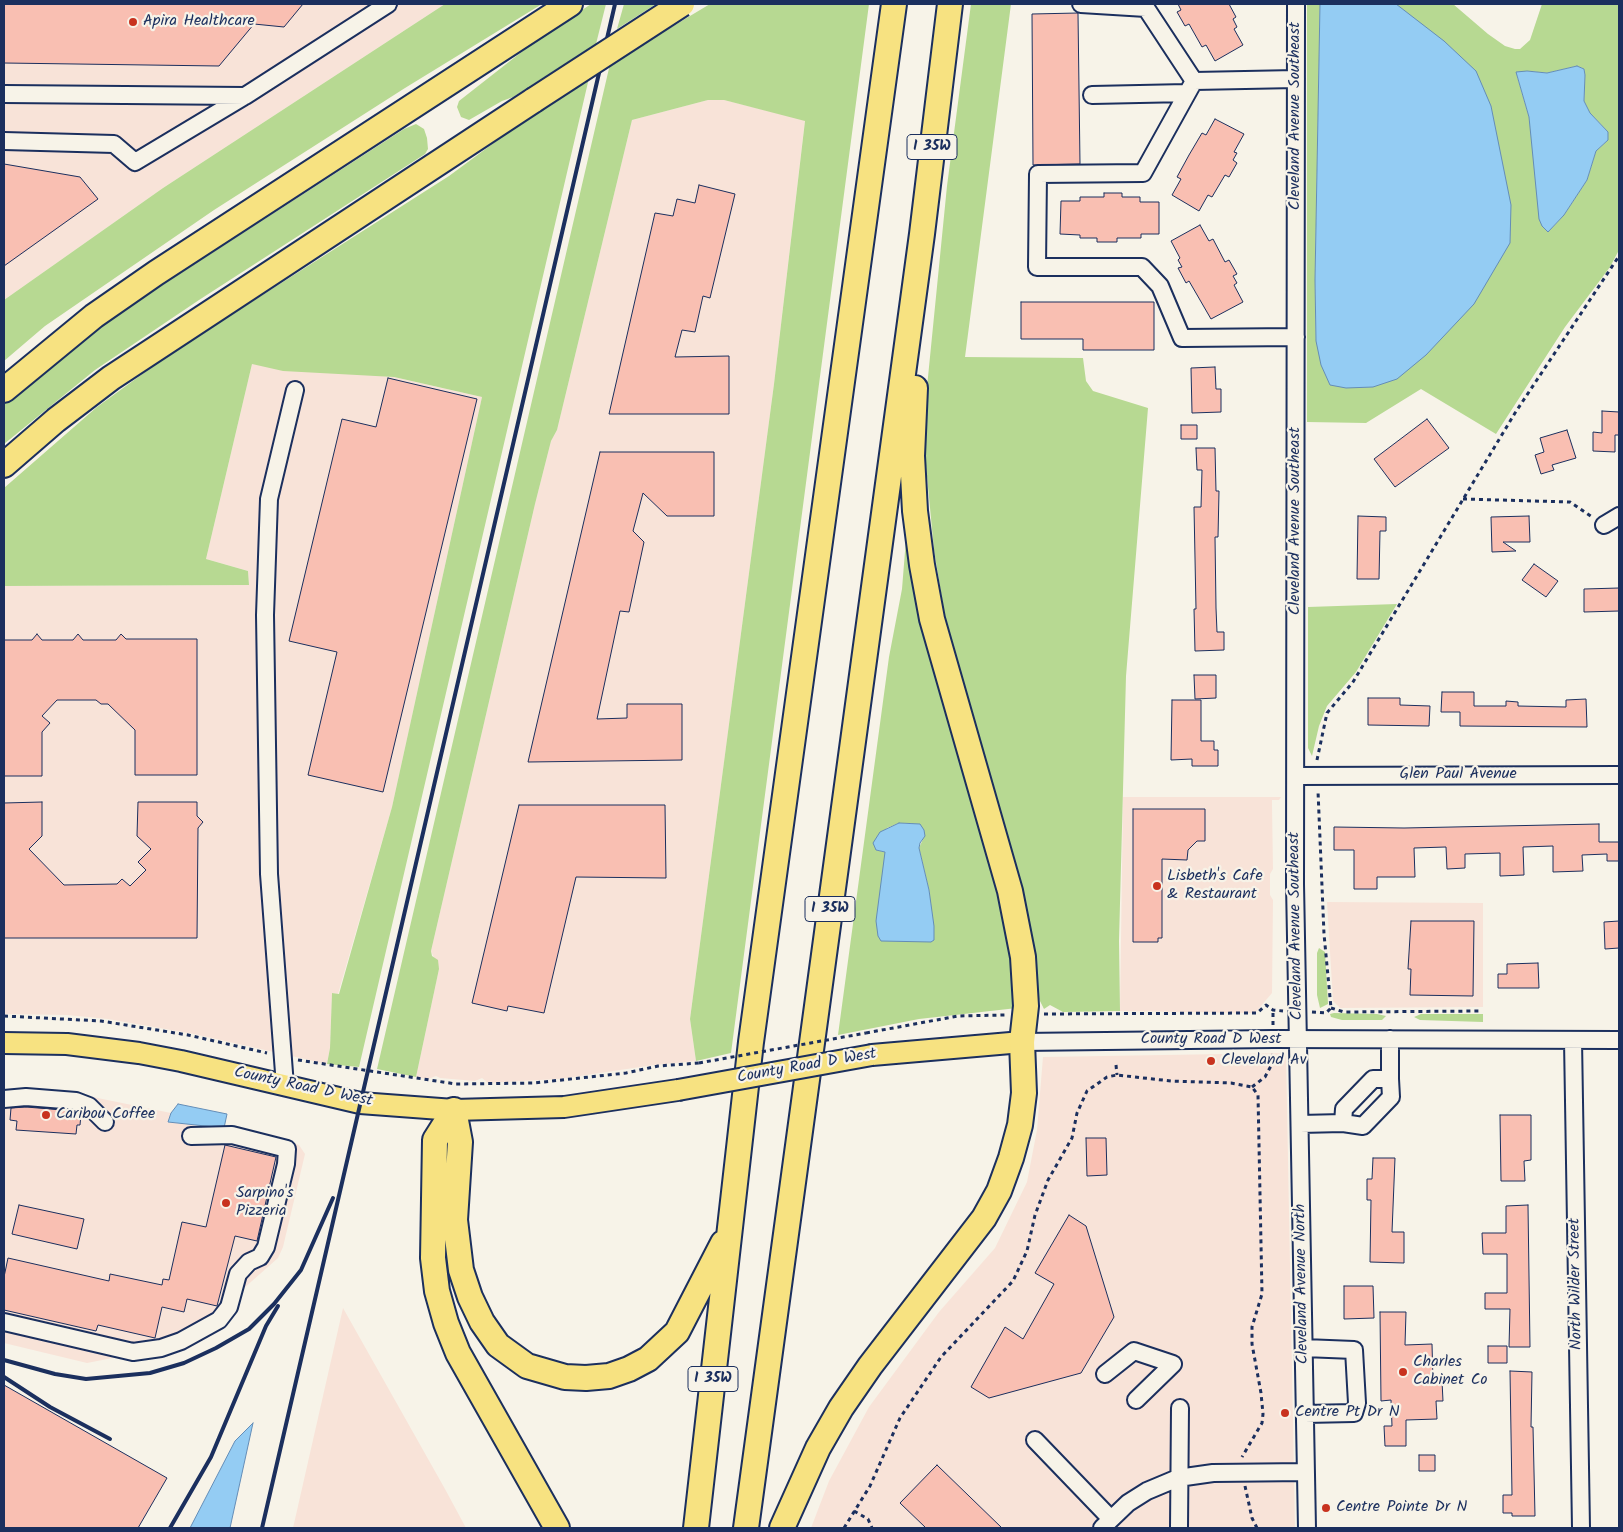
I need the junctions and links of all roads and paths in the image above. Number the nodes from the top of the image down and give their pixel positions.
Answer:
1 (388, 4) edge
2 (682, 4) edge
3 (894, 4) edge
4 (950, 4) edge
5 (1081, 4) edge
6 (1296, 4) edge
7 (566, 6) edge
8 (1296, 79) junction
9 (1191, 87) junction
10 (4, 94) edge
11 (1092, 94) dead end
12 (245, 96) junction
13 (4, 141) edge
14 (922, 234) junction
15 (1619, 256) edge
16 (1296, 337) junction
17 (4, 390) edge
18 (295, 390) dead end
19 (4, 465) edge
20 (1462, 499) junction
21 (1619, 516) edge
22 (1604, 525) joint
23 (1619, 775) edge
24 (1296, 776) junction
25 (1318, 776) junction
26 (1331, 1008) junction
27 (1273, 1010) dead end
28 (1481, 1012) dead end
29 (1326, 1013) dead end
30 (1025, 1014) junction
31 (4, 1016) edge
32 (1298, 1039) junction
33 (1390, 1039) junction
34 (1573, 1040) junction
35 (1619, 1040) edge
36 (1022, 1042) junction
37 (4, 1043) edge
38 (284, 1057) junction
39 (1272, 1064) dead end
40 (1116, 1065) dead end
41 (1117, 1075) junction
42 (1390, 1079) junction
43 (285, 1086) junction
44 (1252, 1087) junction
45 (4, 1099) edge
46 (454, 1110) junction
47 (105, 1122) dead end
48 (1343, 1123) junction
49 (1300, 1124) junction
50 (192, 1136) dead end
51 (730, 1230) junction
52 (4, 1322) edge
53 (1304, 1348) junction
54 (1105, 1374) dead end
55 (1136, 1400) dead end
56 (1180, 1408) dead end
57 (1305, 1414) junction
58 (1034, 1440) dead end
59 (1306, 1472) junction
60 (1243, 1473) junction
61 (1178, 1478) junction
62 (854, 1511) junction
63 (1106, 1524) edge
64 (557, 1528) edge
65 (696, 1528) edge
66 (746, 1528) edge
67 (782, 1528) edge
68 (844, 1528) edge
69 (872, 1528) edge
70 (1179, 1528) edge
71 (1257, 1528) edge
72 (1308, 1528) edge
73 (1581, 1528) edge

1 - 12 street
2 - 19 highway, bridge
3 - 51 highway, I 35W
4 - 14 highway, I 35W
5 - 9 street
6 - 8 street, Cleveland Avenue Southeast
7 - 17 highway
8 - 9 street
8 - 16 street, Cleveland Avenue Southeast
9 - 11 street
9 - 16 street
10 - 12 street
12 - 13 street
14 - 30 highway
14 - 66 highway, I 35W
15 - 20 path
16 - 24 street, Cleveland Avenue Southeast
18 - 38 street
20 - 22 path
20 - 25 path
21 - 22 street
23 - 25 street, Glen Paul Avenue
24 - 25 street, Glen Paul Avenue
24 - 32 street, Cleveland Avenue Southeast
25 - 26 path
26 - 28 path
26 - 29 path
27 - 30 path
30 - 36 highway
30 - 38 path, bridge
31 - 38 path
32 - 33 street, County Road D West
32 - 36 street, County Road D West
32 - 49 street, Cleveland Avenue North
33 - 34 street, County Road D West
33 - 42 street
34 - 35 street, County Road D West
34 - 73 street, North Wilder Street
36 - 46 main road, County Road D West, bridge
36 - 67 highway
37 - 43 main road, County Road D West
38 - 43 street
39 - 44 path
40 - 41 path
41 - 44 path
41 - 62 path
42 - 48 street
42 - 48 street
43 - 46 main road, County Road D West
44 - 60 path
45 - 47 street
46 - 51 highway
46 - 64 highway
48 - 49 street
49 - 53 street, Cleveland Avenue North
50 - 52 street
51 - 65 highway, I 35W
53 - 57 street, Cleveland Avenue North
53 - 57 street
54 - 55 street
56 - 61 street
57 - 59 street, Cleveland Avenue North
58 - 63 street
59 - 60 street
59 - 72 street, Cleveland Avenue North
60 - 61 street
60 - 71 path
61 - 63 street
61 - 70 street
62 - 68 path
62 - 69 path

